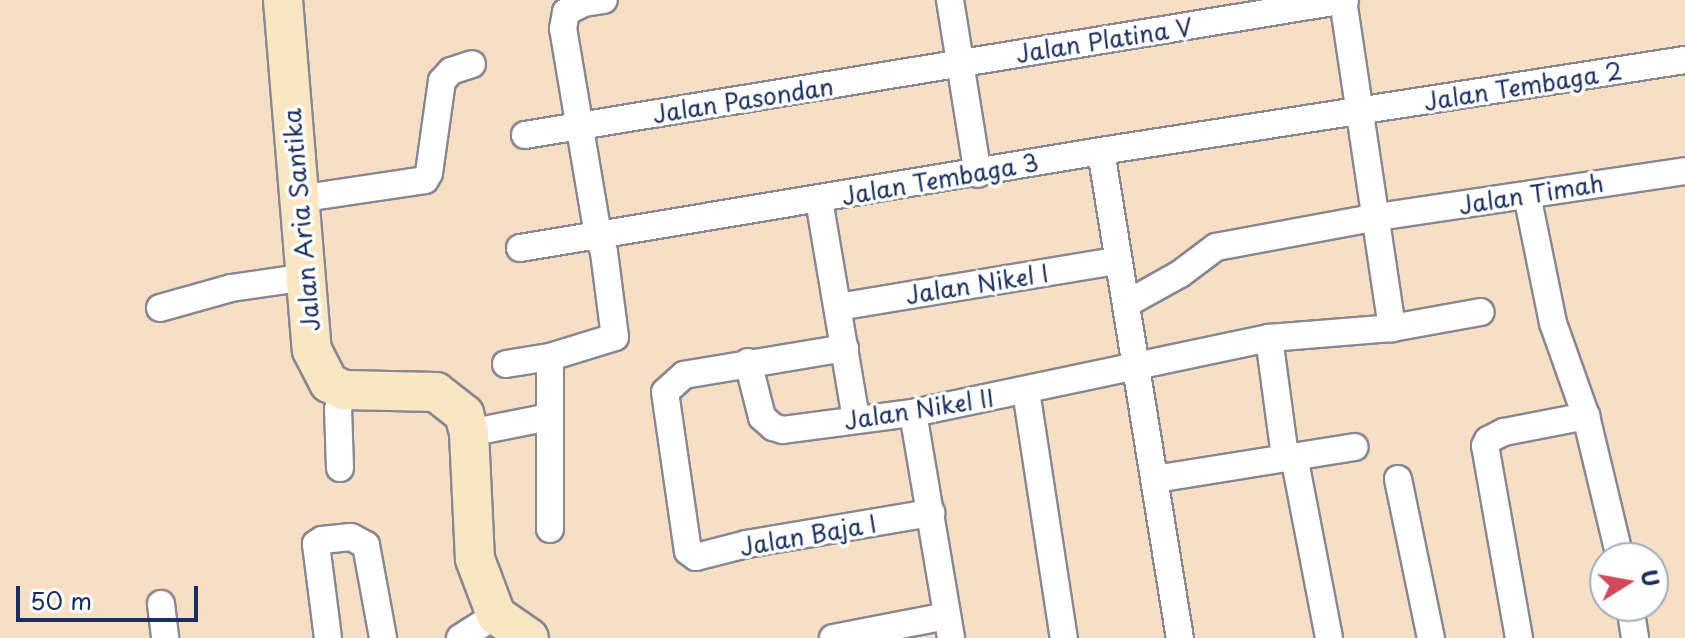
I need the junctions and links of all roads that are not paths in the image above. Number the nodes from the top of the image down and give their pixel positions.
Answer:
1 (283, 0) edge
2 (604, 0) edge
3 (950, 0) edge
4 (1344, 0) edge
5 (1685, 60) edge
6 (472, 64) dead end
7 (960, 64) junction
8 (1361, 112) junction
9 (579, 127) junction
10 (525, 135) dead end
11 (1101, 151) junction
12 (1685, 171) edge
13 (978, 174) junction
14 (1527, 195) junction
15 (298, 199) junction
16 (819, 200) junction
17 (1378, 217) junction
18 (598, 235) junction
19 (520, 248) dead end
20 (1116, 261) junction
21 (306, 277) junction
22 (1126, 304) junction
23 (838, 307) junction
24 (160, 308) dead end
25 (1481, 312) dead end
26 (1392, 328) junction
27 (1269, 338) junction
28 (845, 348) junction
29 (550, 357) junction
30 (748, 362) junction
31 (506, 364) dead end
32 (1136, 368) junction
33 (344, 390) junction
34 (1026, 391) junction
35 (913, 413) junction
36 (1586, 416) junction
37 (549, 417) junction
38 (856, 419) junction
39 (469, 433) junction
40 (1354, 447) dead end
41 (1289, 456) junction
42 (340, 468) dead end
43 (1155, 479) junction
44 (1398, 479) dead end
45 (931, 513) junction
46 (550, 529) dead end
47 (1616, 542) edge
48 (161, 604) dead end
49 (496, 615) junction
50 (949, 627) edge
51 (165, 638) edge
52 (328, 638) edge
53 (383, 638) edge
54 (460, 638) edge
55 (529, 638) edge
56 (833, 638) edge
57 (1064, 638) edge
58 (1180, 638) edge
59 (1329, 638) edge
60 (1431, 638) edge
61 (1519, 638) edge

1 - 15 street, Jalan Aria Santika
2 - 9 street
3 - 7 street
4 - 7 street, Jalan Platina V
4 - 8 street
5 - 8 street, Jalan Tembaga 2
6 - 15 street
7 - 9 street, Jalan Pasondan
7 - 13 street
8 - 11 street, Jalan Tembaga 3
8 - 17 street
9 - 10 street, Jalan Pasondan
9 - 18 street
11 - 13 street, Jalan Tembaga 3
11 - 20 street
12 - 14 street, Jalan Timah
13 - 16 street, Jalan Tembaga 3
14 - 17 street, Jalan Timah
14 - 36 street
15 - 21 street, Jalan Aria Santika
16 - 18 street, Jalan Tembaga 3
16 - 23 street
17 - 22 street, Jalan Timah
17 - 26 street
18 - 19 street, Jalan Tembaga 3
18 - 29 street
20 - 22 street
20 - 23 street, Jalan Nikel I
21 - 24 street
21 - 33 street, Jalan Aria Santika
22 - 32 street
23 - 28 street
25 - 26 street, Jalan Nikel II
26 - 27 street, Jalan Nikel II
27 - 32 street, Jalan Nikel II
27 - 41 street
28 - 30 street
28 - 38 street
29 - 31 street
29 - 37 street
30 - 38 street, Jalan Nikel II
30 - 45 street, Jalan Baja I
32 - 34 street, Jalan Nikel II
32 - 43 street
33 - 39 street
33 - 42 street
34 - 35 street, Jalan Nikel II
34 - 57 street
35 - 38 street, Jalan Nikel II
35 - 45 street
36 - 47 street
36 - 61 street
37 - 39 street
37 - 46 street
39 - 49 street
40 - 41 street
41 - 43 street
41 - 59 street
43 - 58 street
44 - 60 street
45 - 50 street
48 - 51 street
49 - 54 street
49 - 55 street
50 - 56 street
52 - 53 street

